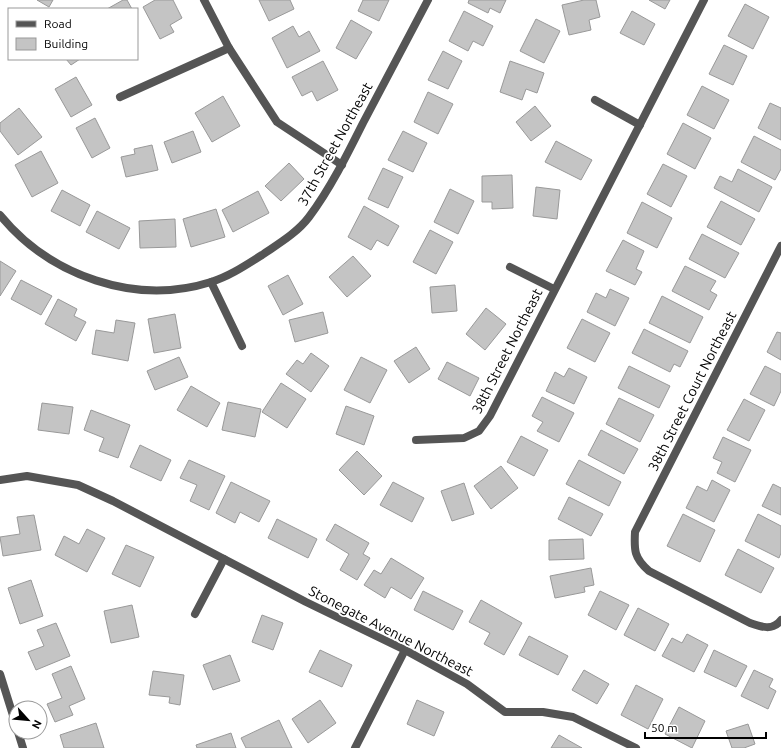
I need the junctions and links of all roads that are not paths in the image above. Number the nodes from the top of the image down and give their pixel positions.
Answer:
1 (204, 0) edge
2 (428, 0) edge
3 (704, 0) edge
4 (229, 48) junction
5 (120, 97) dead end
6 (594, 100) dead end
7 (640, 125) junction
8 (342, 165) junction
9 (0, 214) edge
10 (781, 246) edge
11 (510, 267) dead end
12 (211, 282) junction
13 (554, 289) junction
14 (242, 346) dead end
15 (416, 440) dead end
16 (0, 480) edge
17 (224, 559) junction
18 (196, 614) dead end
19 (779, 623) edge
20 (405, 650) junction
21 (0, 674) edge
22 (8, 700) edge
23 (355, 748) edge
24 (636, 748) edge

1 - 4 street
2 - 8 street, 37th Street Northeast
3 - 7 street, 38th Street Northeast
4 - 5 street
4 - 8 street
6 - 7 street
7 - 13 street, 38th Street Northeast
8 - 12 street, 37th Street Northeast
9 - 12 street, 37th Street Northeast
10 - 19 street, 38th Street Court Northeast
11 - 13 street, 38th Street Northeast
12 - 14 street
13 - 15 street, 38th Street Northeast
16 - 17 street, Stonegate Avenue Northeast
17 - 18 street
17 - 20 street, Stonegate Avenue Northeast
20 - 23 street
20 - 24 street, Stonegate Avenue Northeast
21 - 22 street

